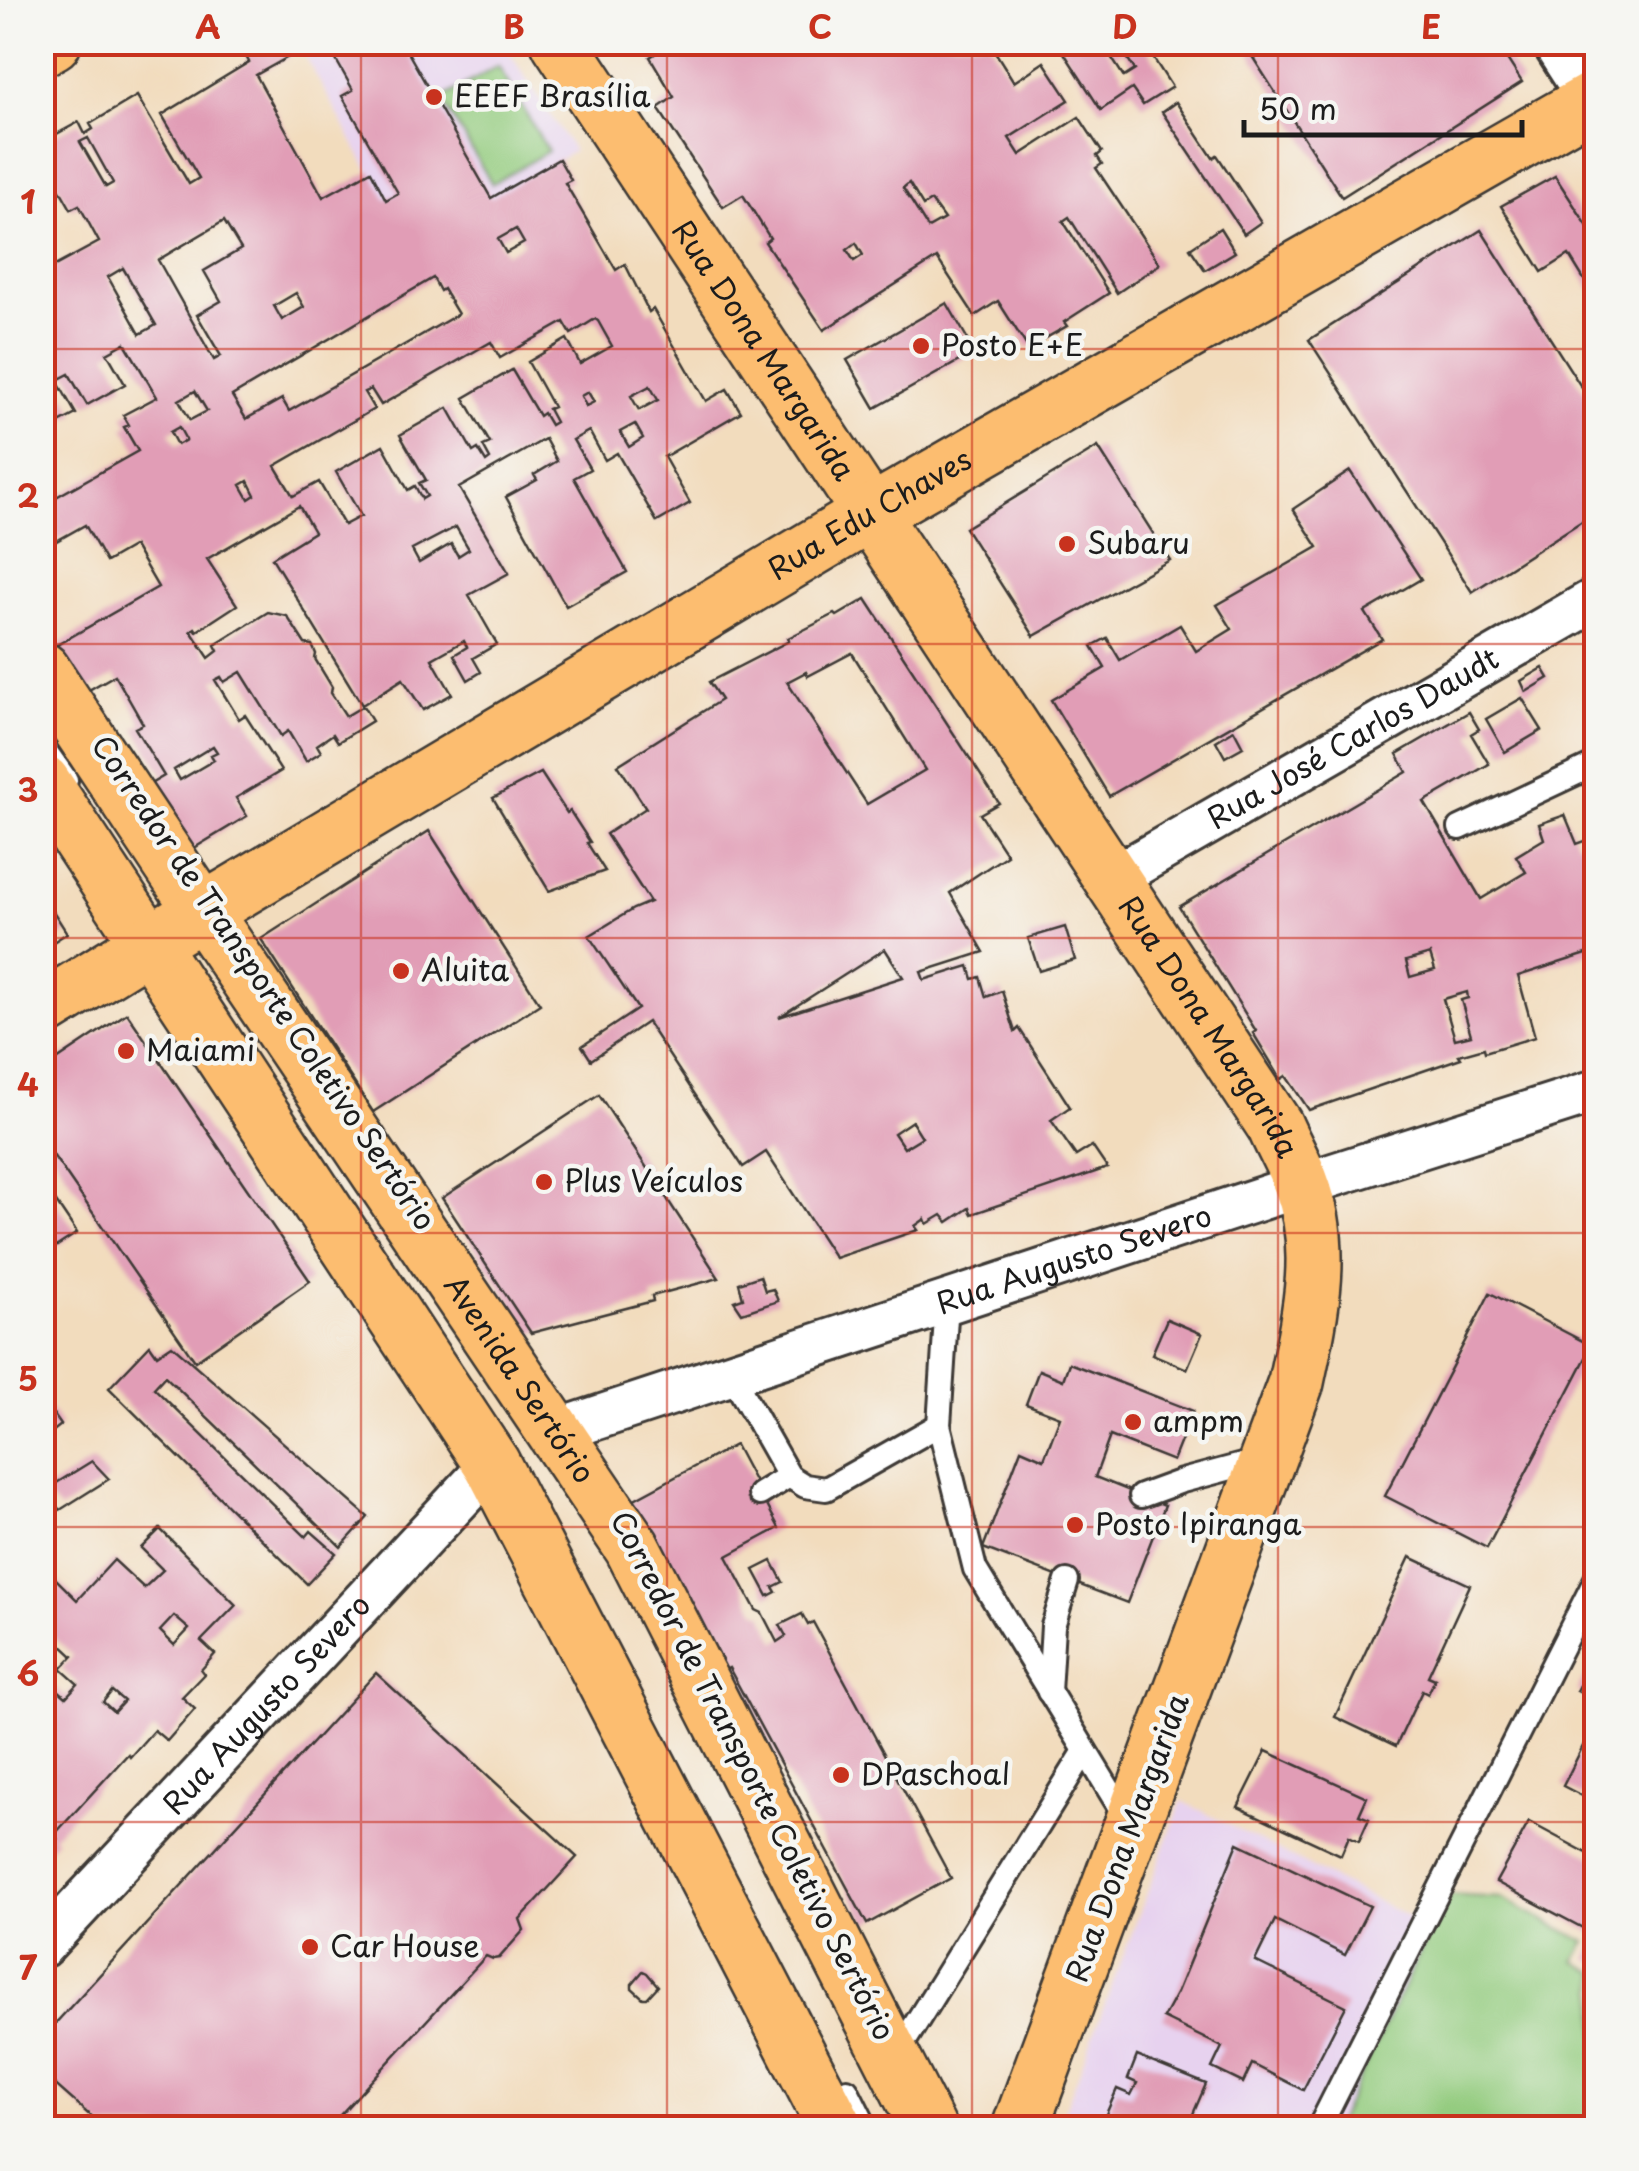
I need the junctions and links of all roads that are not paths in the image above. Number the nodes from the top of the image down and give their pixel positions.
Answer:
1 (53, 42) edge
2 (559, 42) edge
3 (1553, 42) edge
4 (42, 48) edge
5 (1595, 103) edge
6 (870, 514) junction
7 (1596, 599) edge
8 (42, 670) edge
9 (42, 708) edge
10 (42, 746) edge
11 (1596, 764) edge
12 (42, 782) edge
13 (1460, 828) dead end
14 (1111, 878) junction
15 (176, 928) junction
16 (42, 1010) edge
17 (1596, 1092) edge
18 (1302, 1185) junction
19 (947, 1302) junction
20 (731, 1374) junction
21 (940, 1425) junction
22 (517, 1443) junction
23 (1269, 1458) junction
24 (789, 1476) junction
25 (760, 1494) dead end
26 (1141, 1496) dead end
27 (1596, 1579) edge
28 (1067, 1582) dead end
29 (1049, 1692) junction
30 (1085, 1751) junction
31 (1132, 1827) junction
32 (714, 1844) dead end
33 (768, 1862) dead end
34 (42, 1946) edge
35 (894, 2060) junction
36 (833, 2065) dead end
37 (842, 2121) edge
38 (928, 2128) edge
39 (1020, 2128) edge
40 (1319, 2128) edge

1 - 4 main road
2 - 6 main road, Rua Dona Margarida
3 - 5 street
5 - 6 main road, Rua Edu Chaves
6 - 14 main road, Rua Dona Margarida
6 - 15 main road, Rua Edu Chaves
7 - 14 street, Rua José Carlos Daudt
8 - 15 main road, Avenida Sertório
9 - 15 lane, Corredor de Transporte Coletivo Sertório
10 - 15 lane, Corredor de Transporte Coletivo Sertório
11 - 13 lane
12 - 15 main road, Avenida Sertório
14 - 18 main road, Rua Dona Margarida
15 - 16 main road, Rua Edu Chaves
15 - 22 main road, Avenida Sertório
17 - 18 street, Rua Augusto Severo
18 - 19 street, Rua Augusto Severo
18 - 23 main road, Rua Dona Margarida
19 - 20 street, Rua Augusto Severo
19 - 21 lane
20 - 22 street, Rua Augusto Severo
20 - 24 lane
21 - 24 lane
21 - 29 lane
22 - 32 lane
22 - 33 lane, Corredor de Transporte Coletivo Sertório
22 - 34 street, Rua Augusto Severo
22 - 35 main road, Avenida Sertório
22 - 37 main road, Avenida Sertório
23 - 26 lane
23 - 31 main road, Rua Dona Margarida
24 - 25 lane
27 - 40 lane
28 - 29 lane
29 - 30 lane
30 - 31 lane
30 - 35 lane
31 - 39 main road, Rua Dona Margarida
35 - 38 main road, Avenida Sertório
36 - 37 lane, Corredor de Transporte Coletivo Sertório

